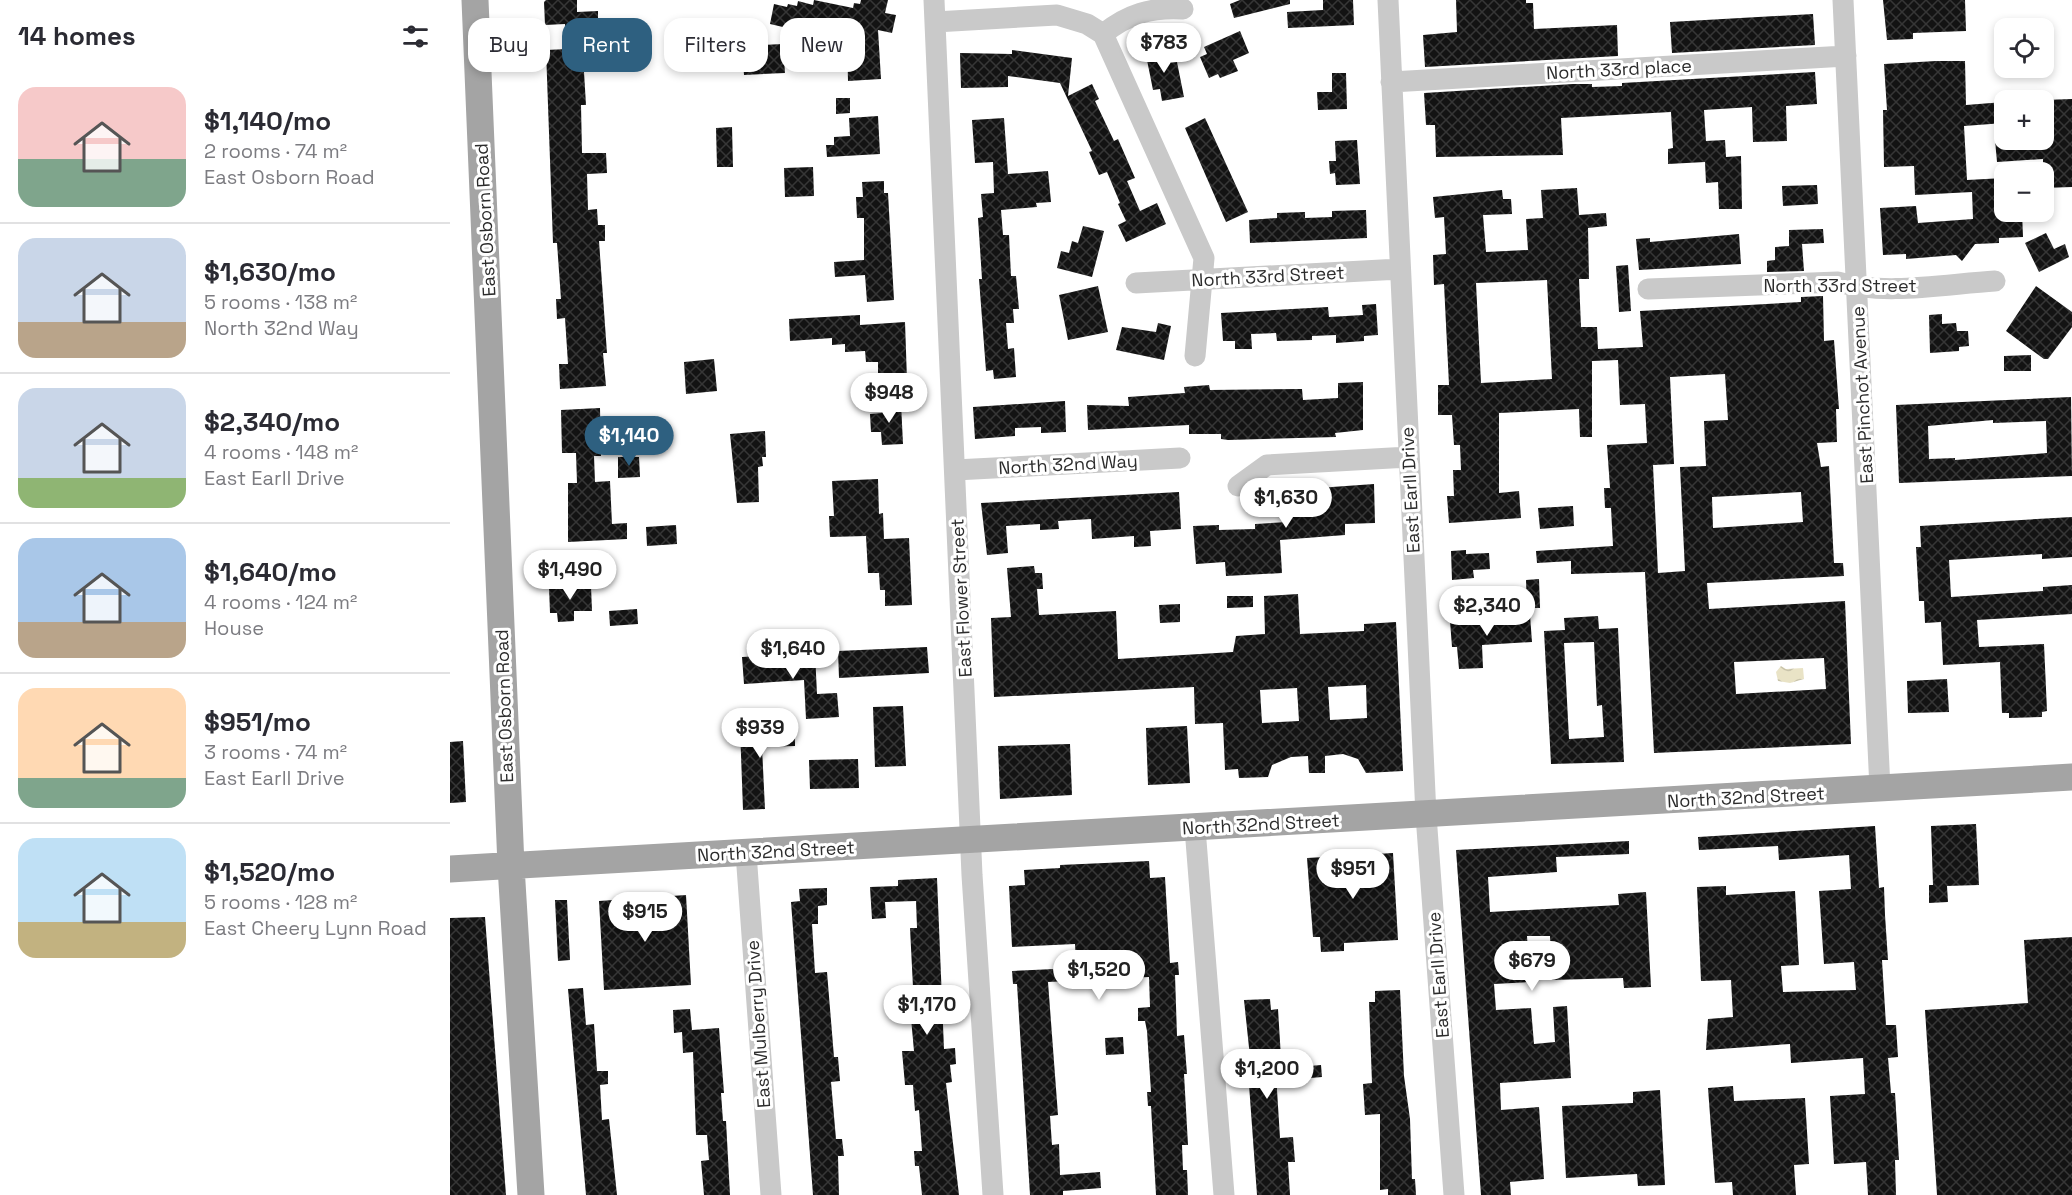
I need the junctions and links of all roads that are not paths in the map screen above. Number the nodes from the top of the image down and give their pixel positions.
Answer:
1 (475, 0) edge
2 (934, 0) edge
3 (1388, 0) edge
4 (1843, 0) edge
5 (1183, 9) dead end
6 (935, 22) junction
7 (1103, 34) junction
8 (1846, 56) junction
9 (1391, 82) junction
10 (1400, 269) junction
11 (1203, 279) junction
12 (1995, 281) dead end
13 (1136, 283) dead end
14 (1857, 288) junction
15 (1648, 289) dead end
16 (1195, 356) dead end
17 (1409, 457) junction
18 (1180, 458) dead end
19 (955, 470) junction
20 (1238, 486) dead end
21 (2072, 777) edge
22 (1880, 789) junction
23 (1426, 815) junction
24 (1195, 828) junction
25 (971, 840) junction
26 (746, 853) junction
27 (511, 866) junction
28 (450, 869) edge
29 (531, 1195) edge
30 (771, 1195) edge
31 (993, 1195) edge
32 (1224, 1195) edge
33 (1454, 1195) edge

1 - 27 main road, East Osborn Road
2 - 6 street, East Flower Street
3 - 9 street, East Earll Drive
4 - 8 street, East Pinchot Avenue
5 - 7 street
6 - 7 street
6 - 19 street, East Flower Street
7 - 11 street
8 - 9 street, North 33rd place
8 - 14 street, East Pinchot Avenue
9 - 10 street, East Earll Drive
10 - 11 street, North 33rd Street
10 - 17 street, East Earll Drive
11 - 13 street, North 33rd Street
11 - 16 street
12 - 14 street, North 33rd Street
14 - 15 street, North 33rd Street
14 - 22 street, East Pinchot Avenue
17 - 20 street
17 - 23 street, East Earll Drive
18 - 19 street, North 32nd Way
19 - 25 street, East Flower Street
21 - 22 main road, North 32nd Street
22 - 23 main road, North 32nd Street
23 - 24 main road, North 32nd Street
23 - 33 street, East Earll Drive
24 - 25 main road, North 32nd Street
24 - 32 street
25 - 26 main road, North 32nd Street
25 - 31 street, East Flower Street
26 - 27 main road, North 32nd Street
26 - 30 street, East Mulberry Drive
27 - 28 main road, North 32nd Street
27 - 29 main road, East Osborn Road

